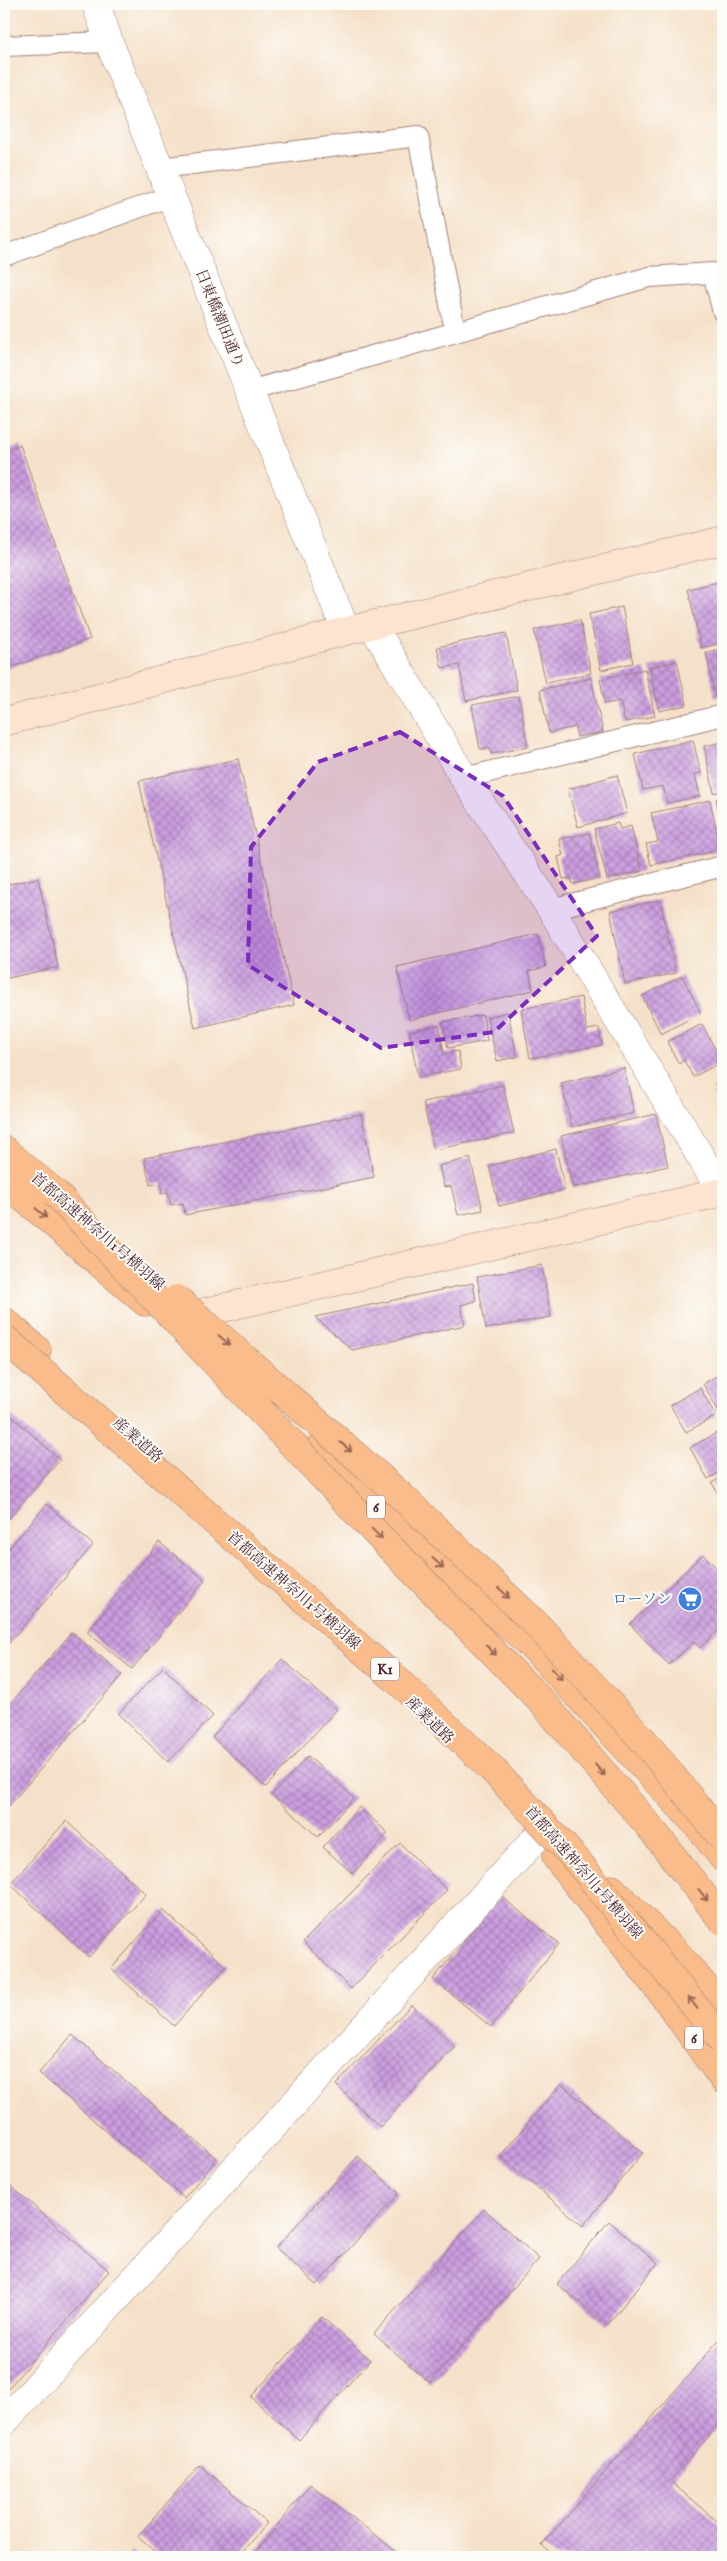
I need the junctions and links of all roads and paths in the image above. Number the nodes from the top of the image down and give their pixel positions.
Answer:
1 (96, 4) edge
2 (108, 42) junction
3 (4, 46) edge
4 (160, 168) junction
5 (171, 196) junction
6 (4, 256) edge
7 (723, 312) edge
8 (455, 332) junction
9 (249, 391) junction
10 (723, 540) edge
11 (374, 626) junction
12 (346, 631) junction
13 (723, 715) edge
14 (4, 722) edge
15 (464, 778) junction
16 (723, 866) edge
17 (551, 909) junction
18 (4, 1150) edge
19 (4, 1181) edge
20 (55, 1193) junction
21 (723, 1193) edge
22 (166, 1321) junction
23 (7, 1334) edge
24 (492, 1769) junction
25 (538, 1836) junction
26 (723, 1839) edge
27 (723, 1858) edge
28 (723, 1922) edge
29 (723, 2008) edge
30 (723, 2041) edge
31 (723, 2079) edge
32 (4, 2422) edge

1 - 2 street, 日東橋潮田通り
2 - 3 lane
2 - 4 street, 日東橋潮田通り
4 - 5 street, 日東橋潮田通り
4 - 8 lane
5 - 6 lane
5 - 9 street, 日東橋潮田通り
7 - 8 lane
8 - 9 lane
9 - 12 street, 日東橋潮田通り
10 - 11 street
11 - 12 street
11 - 15 street
12 - 14 street
13 - 15 lane
15 - 17 street
16 - 17 lane
17 - 21 street
18 - 20 main road, 首都高速神奈川1号横羽線
19 -> 22 main road, 6
20 -> 26 main road, 首都高速神奈川1号横羽線, bridge
20 -> 28 main road, bridge
21 - 22 street
22 -> 27 main road, 6
23 - 24 main road, 首都高速神奈川1号横羽線 / K1, bridge
23 - 25 main road, 産業道路 / 6
24 - 29 main road, bridge
30 -> 24 main road, 首都高速神奈川1号横羽線 / K1, bridge
25 - 31 main road, 産業道路 / 6
25 - 32 street

